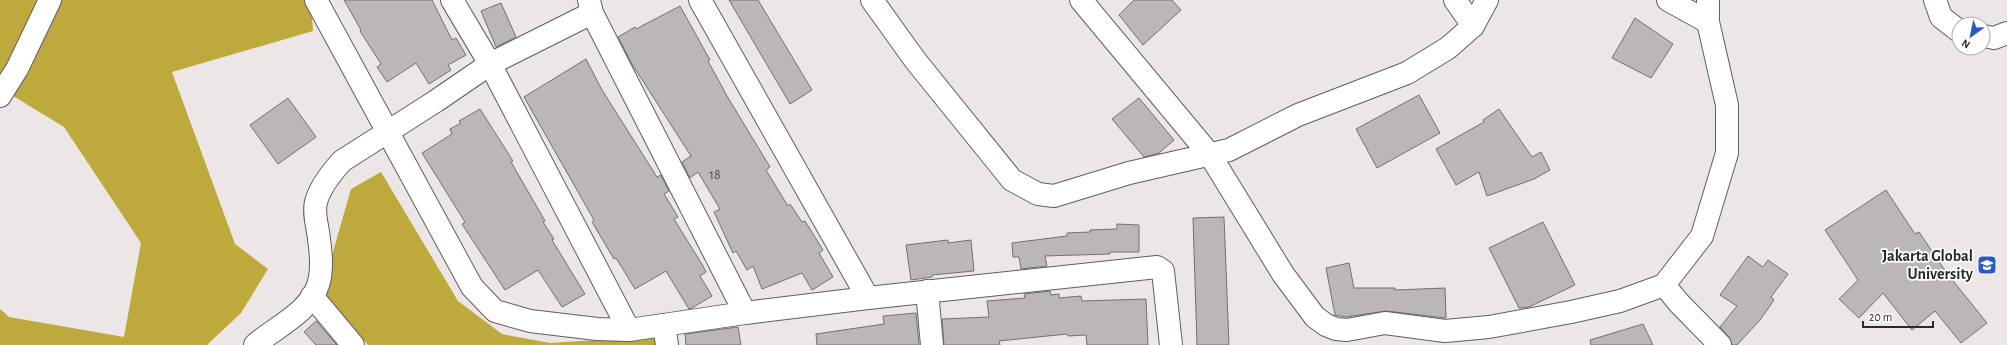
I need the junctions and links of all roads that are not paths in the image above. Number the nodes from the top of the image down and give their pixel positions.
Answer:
1 (50, 0) edge
2 (316, 0) edge
3 (452, 0) edge
4 (700, 0) edge
5 (872, 0) edge
6 (1081, 0) edge
7 (1455, 0) edge
8 (1487, 0) edge
9 (1668, 0) edge
10 (1708, 0) edge
11 (1935, 0) edge
12 (591, 7) edge
13 (1708, 22) junction
14 (1951, 25) edge
15 (1473, 26) junction
16 (2007, 33) edge
17 (1991, 37) edge
18 (490, 64) junction
19 (0, 96) edge
20 (388, 131) junction
21 (1210, 155) junction
22 (1664, 285) junction
23 (927, 291) junction
24 (312, 296) junction
25 (868, 298) junction
26 (745, 313) junction
27 (628, 330) junction
28 (666, 335) edge
29 (1714, 339) edge
30 (254, 345) edge
31 (353, 345) edge
32 (932, 345) edge
33 (1171, 345) edge

1 - 19 street
2 - 20 street
3 - 18 street
4 - 25 street
5 - 21 street
6 - 21 street
7 - 15 street
8 - 15 street
9 - 13 street
10 - 13 street
11 - 14 street
12 - 18 street
12 - 26 street
13 - 22 street
15 - 21 street
16 - 17 street
18 - 20 street
18 - 27 street
20 - 24 street
20 - 27 street
21 - 22 street
22 - 29 street
23 - 25 street
23 - 32 street
23 - 33 street
24 - 30 street
24 - 31 street
25 - 26 street
26 - 28 street
27 - 28 street

